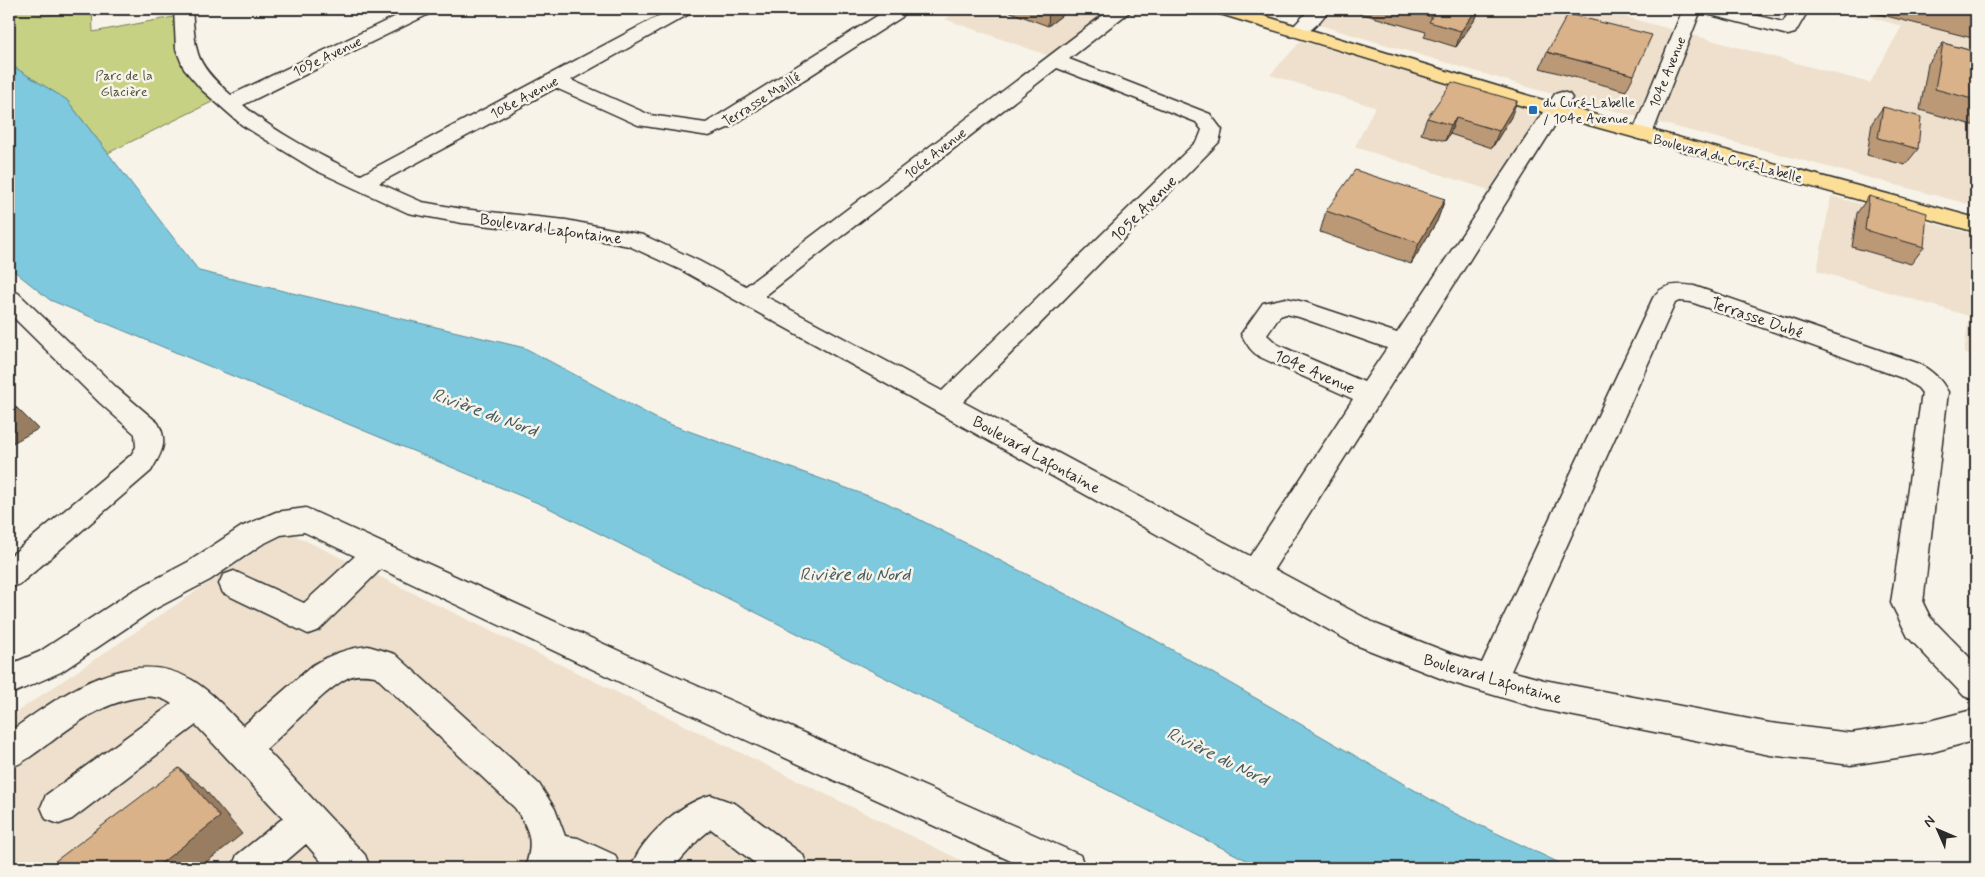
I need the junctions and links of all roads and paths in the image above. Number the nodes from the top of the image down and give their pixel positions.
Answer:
1 (183, 9) edge
2 (425, 9) edge
3 (685, 9) edge
4 (897, 9) edge
5 (1122, 9) edge
6 (1223, 9) edge
7 (1263, 9) edge
8 (1692, 9) edge
9 (1709, 9) edge
10 (1800, 9) edge
11 (1743, 13) edge
12 (1308, 21) edge
13 (1056, 61) junction
14 (556, 80) junction
15 (229, 104) junction
16 (1559, 104) junction
17 (1644, 128) junction
18 (362, 183) junction
19 (1976, 209) edge
20 (1976, 225) edge
21 (748, 298) junction
22 (9, 299) edge
23 (1401, 344) junction
24 (1368, 395) junction
25 (945, 404) junction
26 (378, 553) junction
27 (1255, 573) junction
28 (9, 575) edge
29 (234, 584) dead end
30 (9, 680) edge
31 (1490, 680) junction
32 (1976, 686) edge
33 (198, 704) junction
34 (1976, 725) edge
35 (242, 748) junction
36 (9, 752) edge
37 (59, 806) dead end
38 (308, 820) junction
39 (546, 860) edge
40 (250, 868) edge
41 (352, 868) edge
42 (602, 868) edge
43 (649, 868) edge
44 (790, 868) edge
45 (1067, 868) edge

1 - 15 street, Boulevard Lafontaine
2 - 15 street, 109e Avenue
3 - 14 street, 108e Avenue
4 - 14 street, Terrasse Maillé
5 - 13 street, 106e Avenue
6 - 12 main road, Boulevard du Curé-Labelle
7 - 12 main road, Boulevard du Curé-Labelle
8 - 17 street, 104e Avenue
9 - 11 street
10 - 11 street
12 - 16 main road, Boulevard du Curé-Labelle
13 - 21 street, 106e Avenue
13 - 25 street, 105e Avenue
14 - 18 street, 108e Avenue
15 - 18 street, Boulevard Lafontaine
16 - 17 main road, Boulevard du Curé-Labelle
16 - 23 street, 104e Avenue
17 - 19 main road, Boulevard du Curé-Labelle
17 - 20 main road, Boulevard du Curé-Labelle
18 - 21 street, Boulevard Lafontaine
21 - 25 street, Boulevard Lafontaine
22 - 28 street
23 - 24 street, 104e Avenue
23 - 24 street, 104e Avenue
24 - 27 street, 104e Avenue
25 - 27 street, Boulevard Lafontaine
26 - 29 street
26 - 30 street
26 - 45 street
27 - 31 street, Boulevard Lafontaine
31 - 32 street, Terrasse Dubé
31 - 34 street, Boulevard Lafontaine
33 - 35 street
33 - 36 street
33 - 37 street
35 - 38 street
35 - 39 street
38 - 40 street
38 - 41 street
39 - 42 street
43 - 44 street

